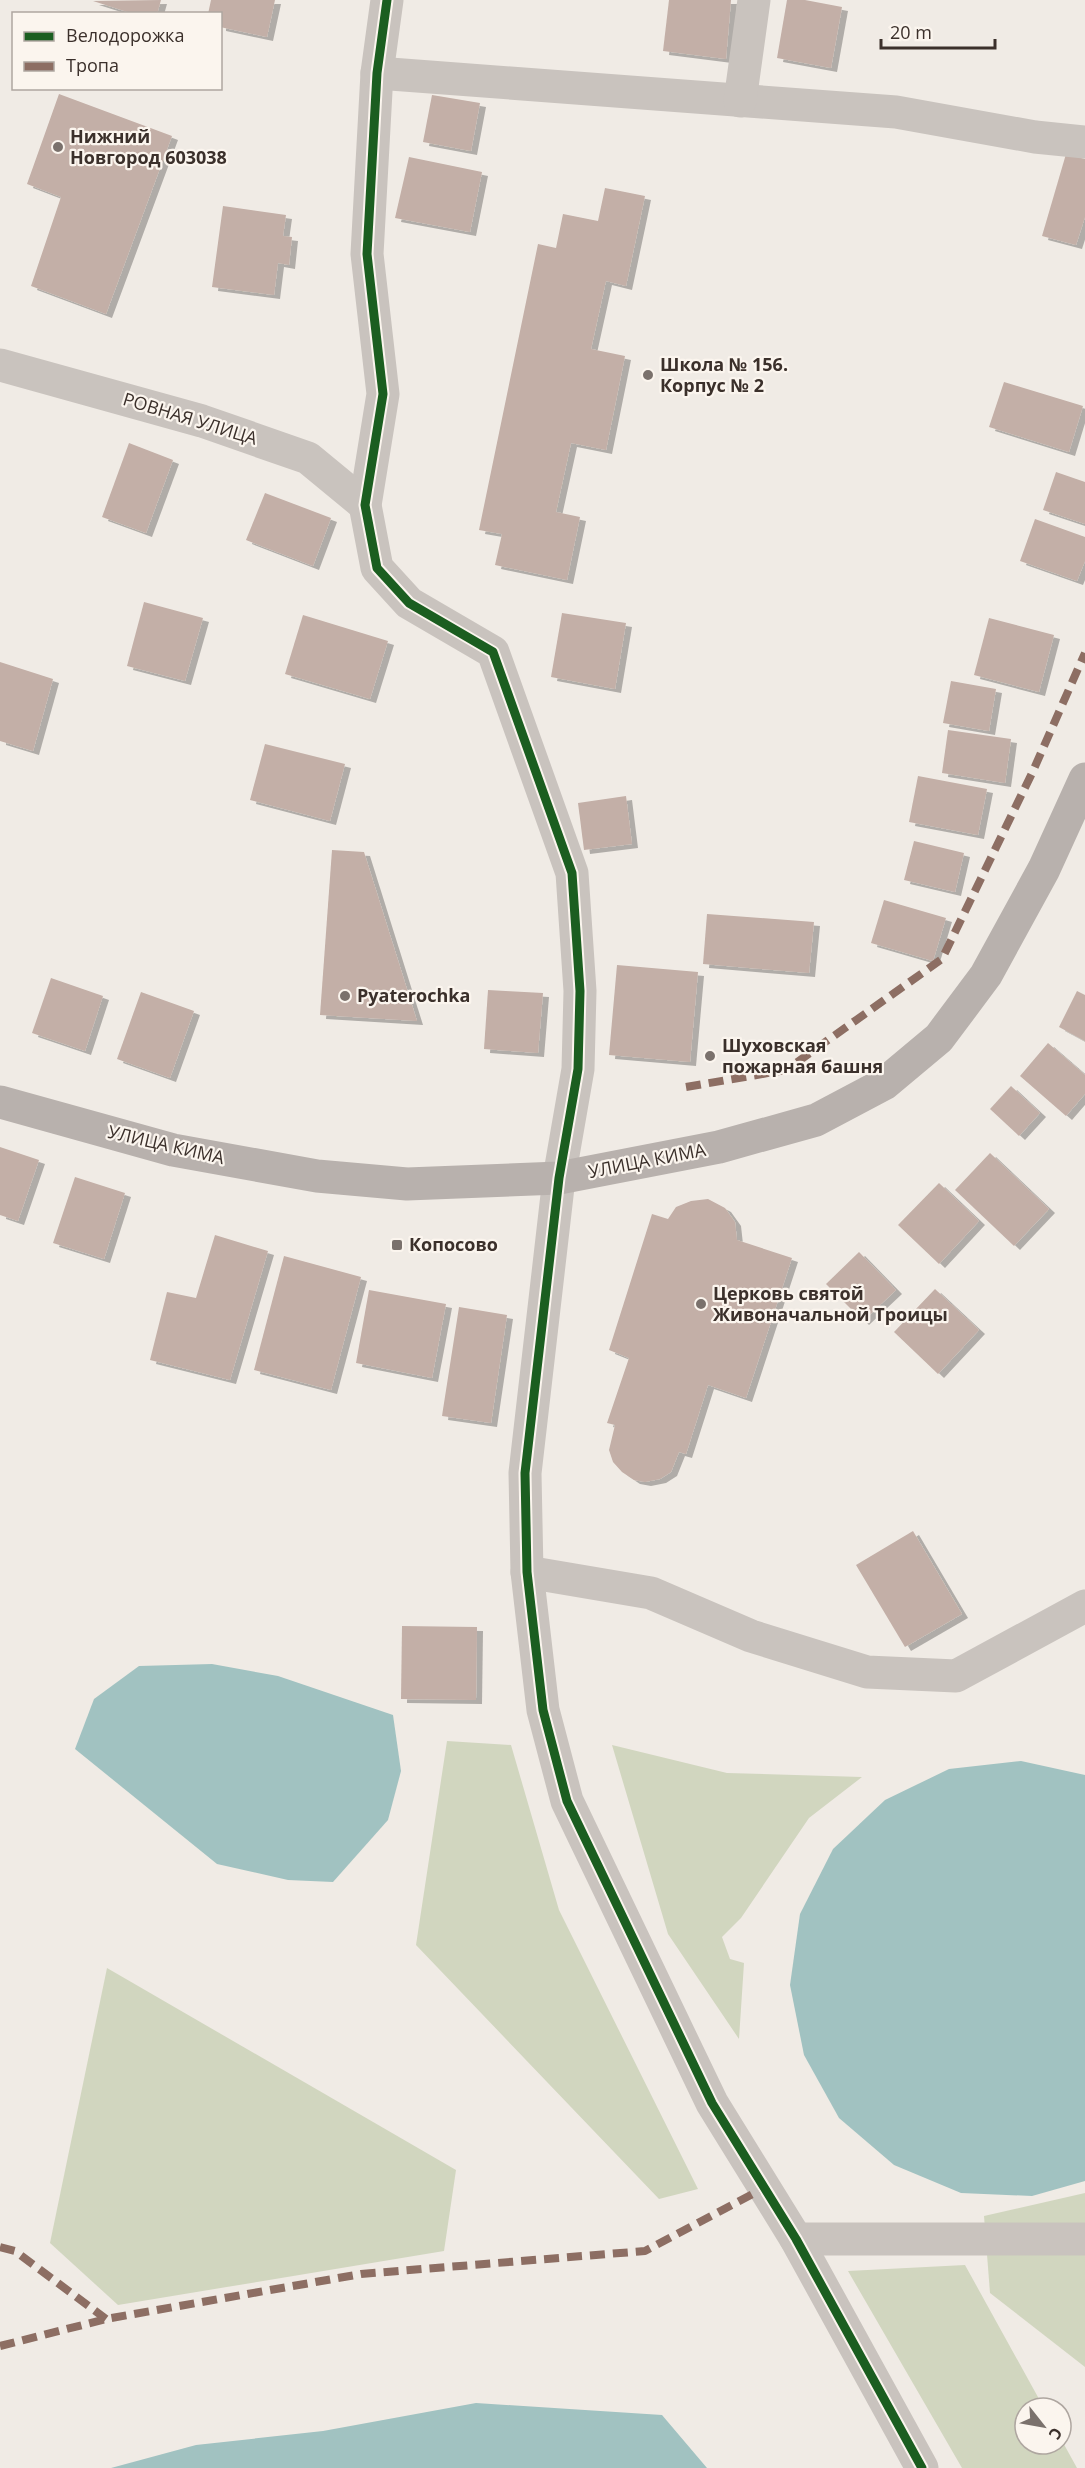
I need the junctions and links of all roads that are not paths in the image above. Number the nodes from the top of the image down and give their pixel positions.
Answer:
1 (387, 0) edge
2 (754, 0) edge
3 (377, 73) junction
4 (740, 101) junction
5 (1085, 142) edge
6 (0, 365) edge
7 (365, 505) junction
8 (1085, 778) edge
9 (0, 1102) edge
10 (559, 1178) junction
11 (527, 1572) junction
12 (1085, 1606) edge
13 (796, 2239) junction
14 (1085, 2239) edge
15 (922, 2468) edge

1 - 3 street
2 - 4 street
3 - 4 street
3 - 7 street
4 - 5 street
6 - 7 street, РОВНАЯ УЛИЦА
7 - 10 street
8 - 10 main road, УЛИЦА КИМА
9 - 10 main road, УЛИЦА КИМА
10 - 11 street
11 - 12 street
11 - 13 street
13 - 14 street
13 - 15 street

